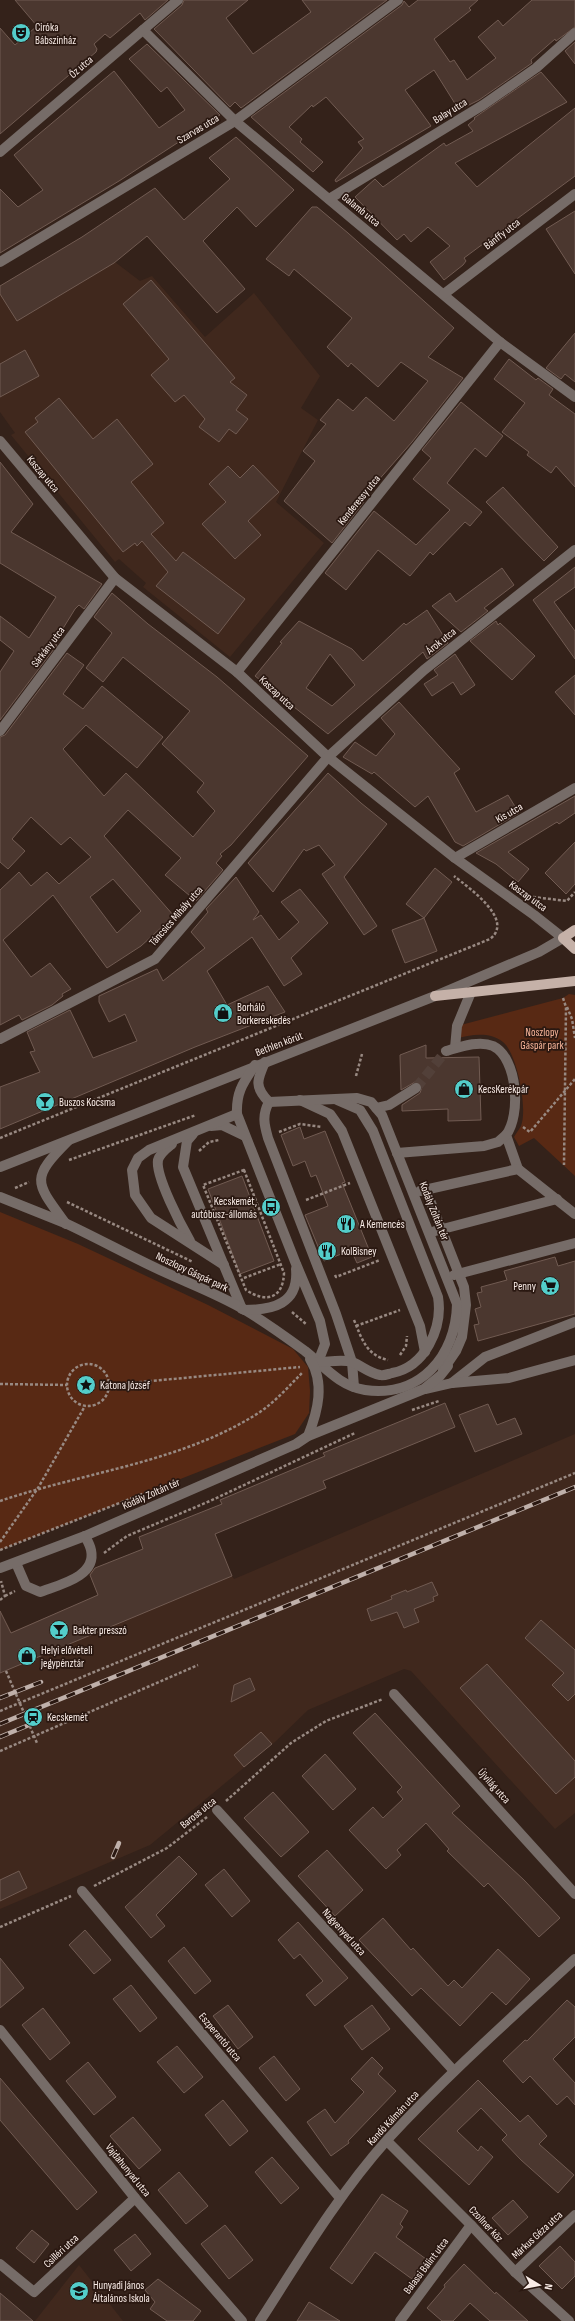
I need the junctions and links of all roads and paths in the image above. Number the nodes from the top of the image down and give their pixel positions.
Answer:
1 (178, 0) edge
2 (398, 0) edge
3 (143, 30) junction
4 (575, 33) edge
5 (235, 121) junction
6 (0, 152) edge
7 (575, 194) edge
8 (329, 199) junction
9 (0, 262) edge
10 (444, 294) junction
11 (500, 342) junction
12 (575, 397) edge
13 (1, 443) edge
14 (575, 550) edge
15 (115, 578) junction
16 (237, 672) junction
17 (0, 731) edge
18 (328, 757) junction
19 (575, 788) edge
20 (455, 858) junction
21 (575, 892) edge
22 (530, 897) dead end
23 (498, 927) dead end
24 (575, 930) edge
25 (563, 938) junction
26 (575, 949) edge
27 (575, 981) edge
28 (471, 992) junction
29 (435, 996) junction
30 (563, 998) dead end
31 (566, 1007) junction
32 (575, 1038) edge
33 (0, 1039) edge
34 (362, 1054) dead end
35 (260, 1064) junction
36 (356, 1076) dead end
37 (575, 1079) edge
38 (416, 1088) tunnel mouth
39 (566, 1090) junction
40 (334, 1098) junction
41 (298, 1099) junction
42 (269, 1102) junction
43 (376, 1108) junction
44 (200, 1113) dead end
45 (237, 1114) junction
46 (514, 1119) junction
47 (207, 1126) junction
48 (328, 1127) dead end
49 (196, 1131) junction
50 (506, 1135) junction
51 (245, 1136) junction
52 (72, 1137) junction
53 (0, 1138) edge
54 (180, 1138) junction
55 (280, 1139) dead end
56 (222, 1140) dead end
57 (397, 1153) junction
58 (197, 1158) dead end
59 (64, 1164) dead end
60 (241, 1164) dead end
61 (564, 1166) dead end
62 (0, 1167) edge
63 (518, 1169) junction
64 (244, 1170) junction
65 (348, 1176) dead end
66 (41, 1178) junction
67 (200, 1179) dead end
68 (350, 1183) junction
69 (203, 1185) junction
70 (9, 1190) dead end
71 (353, 1190) dead end
72 (426, 1190) junction
73 (413, 1193) junction
74 (0, 1197) edge
75 (62, 1199) dead end
76 (556, 1199) junction
77 (304, 1201) dead end
78 (575, 1214) edge
79 (66, 1224) junction
80 (441, 1230) junction
81 (430, 1232) junction
82 (575, 1243) edge
83 (192, 1244) junction
84 (377, 1253) dead end
85 (281, 1264) junction
86 (296, 1264) junction
87 (199, 1265) dead end
88 (224, 1265) junction
89 (333, 1270) dead end
90 (459, 1274) junction
91 (336, 1277) junction
92 (448, 1277) junction
93 (235, 1279) junction
94 (339, 1283) dead end
95 (243, 1309) junction
96 (352, 1315) dead end
97 (402, 1317) dead end
98 (575, 1322) edge
99 (356, 1326) junction
100 (407, 1330) dead end
101 (304, 1350) junction
102 (425, 1352) junction
103 (575, 1360) edge
104 (318, 1362) junction
105 (352, 1362) junction
106 (308, 1366) dead end
107 (448, 1366) junction
108 (304, 1371) dead end
109 (404, 1371) junction
110 (452, 1383) junction
111 (0, 1384) edge
112 (67, 1385) junction
113 (109, 1385) junction
114 (354, 1387) junction
115 (406, 1387) junction
116 (424, 1389) junction
117 (389, 1390) junction
118 (443, 1400) dead end
119 (85, 1406) junction
120 (369, 1410) junction
121 (408, 1411) dead end
122 (358, 1432) dead end
123 (308, 1436) junction
124 (575, 1473) edge
125 (38, 1488) junction
126 (154, 1490) dead end
127 (0, 1501) edge
128 (85, 1536) junction
129 (0, 1542) edge
130 (0, 1550) edge
131 (91, 1562) junction
132 (16, 1563) junction
133 (0, 1568) edge
134 (0, 1576) edge
135 (0, 1600) edge
136 (198, 1665) dead end
137 (6, 1670) dead end
138 (394, 1694) joint
139 (20, 1702) junction
140 (0, 1711) edge
141 (34, 1737) junction
142 (37, 1743) dead end
143 (0, 1751) edge
144 (217, 1810) junction
145 (82, 1892) junction
146 (575, 1894) edge
147 (0, 1927) edge
148 (575, 1959) edge
149 (0, 2030) edge
150 (454, 2071) junction
151 (387, 2141) junction
152 (135, 2198) junction
153 (340, 2198) junction
154 (575, 2215) edge
155 (471, 2225) junction
156 (0, 2264) edge
157 (515, 2272) junction
158 (242, 2321) edge
159 (260, 2321) edge
160 (400, 2321) edge
161 (569, 2321) edge

1 - 3 street, Őz utca
2 - 5 street, Szarvas utca
3 - 5 street, Galamb utca
3 - 6 street, Őz utca
4 - 8 street, Balay utca
5 - 8 street, Galamb utca
5 - 9 street, Szarvas utca
7 - 10 street, Bánffy utca
8 - 10 street, Galamb utca
10 - 11 street, Galamb utca
11 - 12 street, Galamb utca
11 - 16 street, Kenderessy utca
13 - 15 street, Kaszap utca
14 - 18 street, Árok utca
15 - 16 street, Kaszap utca
15 - 17 street, Sárkány utca
16 - 18 street, Kaszap utca
18 - 20 street, Kaszap utca
18 - 33 street, Táncsics Mihály utca
19 - 20 street, Kis utca
20 - 25 street, Kaszap utca
21 - 22 path
23 - 53 path
24 - 25 main road
25 - 26 main road
25 - 29 street, Bethlen körút
27 - 28 main road
28 - 29 main road
28 - 46 street
29 - 35 street, Bethlen körút
30 - 31 path
31 - 32 path
31 - 39 path
34 - 36 path
35 - 42 street
35 - 45 street
35 - 52 street, Bethlen körút
37 - 39 path
38 - 43 street
39 - 46 path
39 - 61 path
40 - 41 street
40 - 43 street
40 - 102 street
41 - 42 street
41 - 102 street
42 - 105 street
43 - 57 street, Kodály Zoltán tér
44 - 59 path
45 - 47 street
45 - 51 street
46 - 50 street
47 - 49 street
47 - 51 street
48 - 55 path
49 - 54 street
49 - 88 street
50 - 57 street
50 - 63 street
51 - 86 street
52 - 62 street, Bethlen körút
52 - 66 street
54 - 83 street
54 - 83 street
56 - 58 path
57 - 73 street, Kodály Zoltán tér
60 - 64 path
63 - 72 street
63 - 76 street
64 - 69 path
64 - 85 path
65 - 68 path
66 - 70 path
66 - 79 street, Noszlopy Gáspár park
67 - 69 path
68 - 71 path
68 - 77 path
69 - 93 path
72 - 73 street
72 - 80 street, Kodály Zoltán tér
73 - 81 street, Kodály Zoltán tér
74 - 79 street, Noszlopy Gáspár park
75 - 87 path
76 - 78 street
76 - 80 street
79 - 95 street, Noszlopy Gáspár park
80 - 81 street
80 - 90 street, Kodály Zoltán tér
81 - 92 street, Kodály Zoltán tér
82 - 90 street
83 - 88 street
84 - 91 path
85 - 93 path
85 - 93 path
86 - 95 street
86 - 104 street
88 - 93 street
89 - 91 path
90 - 92 street
90 - 107 street, Kodály Zoltán tér
91 - 94 path
92 - 115 street, Kodály Zoltán tér
93 - 95 street
95 - 101 street, Noszlopy Gáspár park
96 - 99 path
97 - 99 path
98 - 110 street
99 - 100 path
101 - 104 street, Kodály Zoltán tér
101 - 123 street
102 - 109 street
103 - 110 street
104 - 105 street
104 - 114 street, Kodály Zoltán tér
105 - 109 street
105 - 114 street
106 - 113 path
107 - 115 street, Kodály Zoltán tér
107 - 116 street, Kodály Zoltán tér
108 - 125 path
109 - 117 street
110 - 116 street
111 - 112 path
112 - 113 path
112 - 119 path
113 - 119 path
114 - 117 street, Kodály Zoltán tér
115 - 116 street
115 - 117 street, Kodály Zoltán tér
116 - 120 street, Kodály Zoltán tér
117 - 120 street, Kodály Zoltán tér
118 - 121 path
119 - 125 path
120 - 123 street, Kodály Zoltán tér
122 - 131 path
123 - 128 street, Kodály Zoltán tér
124 - 139 path
125 - 127 path
125 - 129 path
126 - 130 path
128 - 131 street
128 - 132 street, Kodály Zoltán tér
131 - 132 street
132 - 133 street, Kodály Zoltán tér
134 - 135 path
136 - 141 path
137 - 139 path
138 - 144 path, Baross utca
138 - 146 street, Újvilág utca
139 - 140 path
139 - 141 path
141 - 142 path
141 - 143 path
144 - 145 path, Baross utca
144 - 150 street, Nagyenyed utca
145 - 147 path, Baross utca
145 - 153 street, Eszperantó utca
148 - 150 street, Kandó Kálmán utca
149 - 152 street, Vajdahunyad utca
150 - 151 street, Kandó Kálmán utca
151 - 153 street, Kandó Kálmán utca
151 - 155 street, Czollner köz
152 - 156 street, Csilléri utca
152 - 158 street, Vajdahunyad utca
153 - 159 street, Kandó Kálmán utca
154 - 157 street, Márkus Géza utca
155 - 157 street, Czollner köz
155 - 160 street, Balassi Bálint utca
157 - 161 street, Czollner köz

